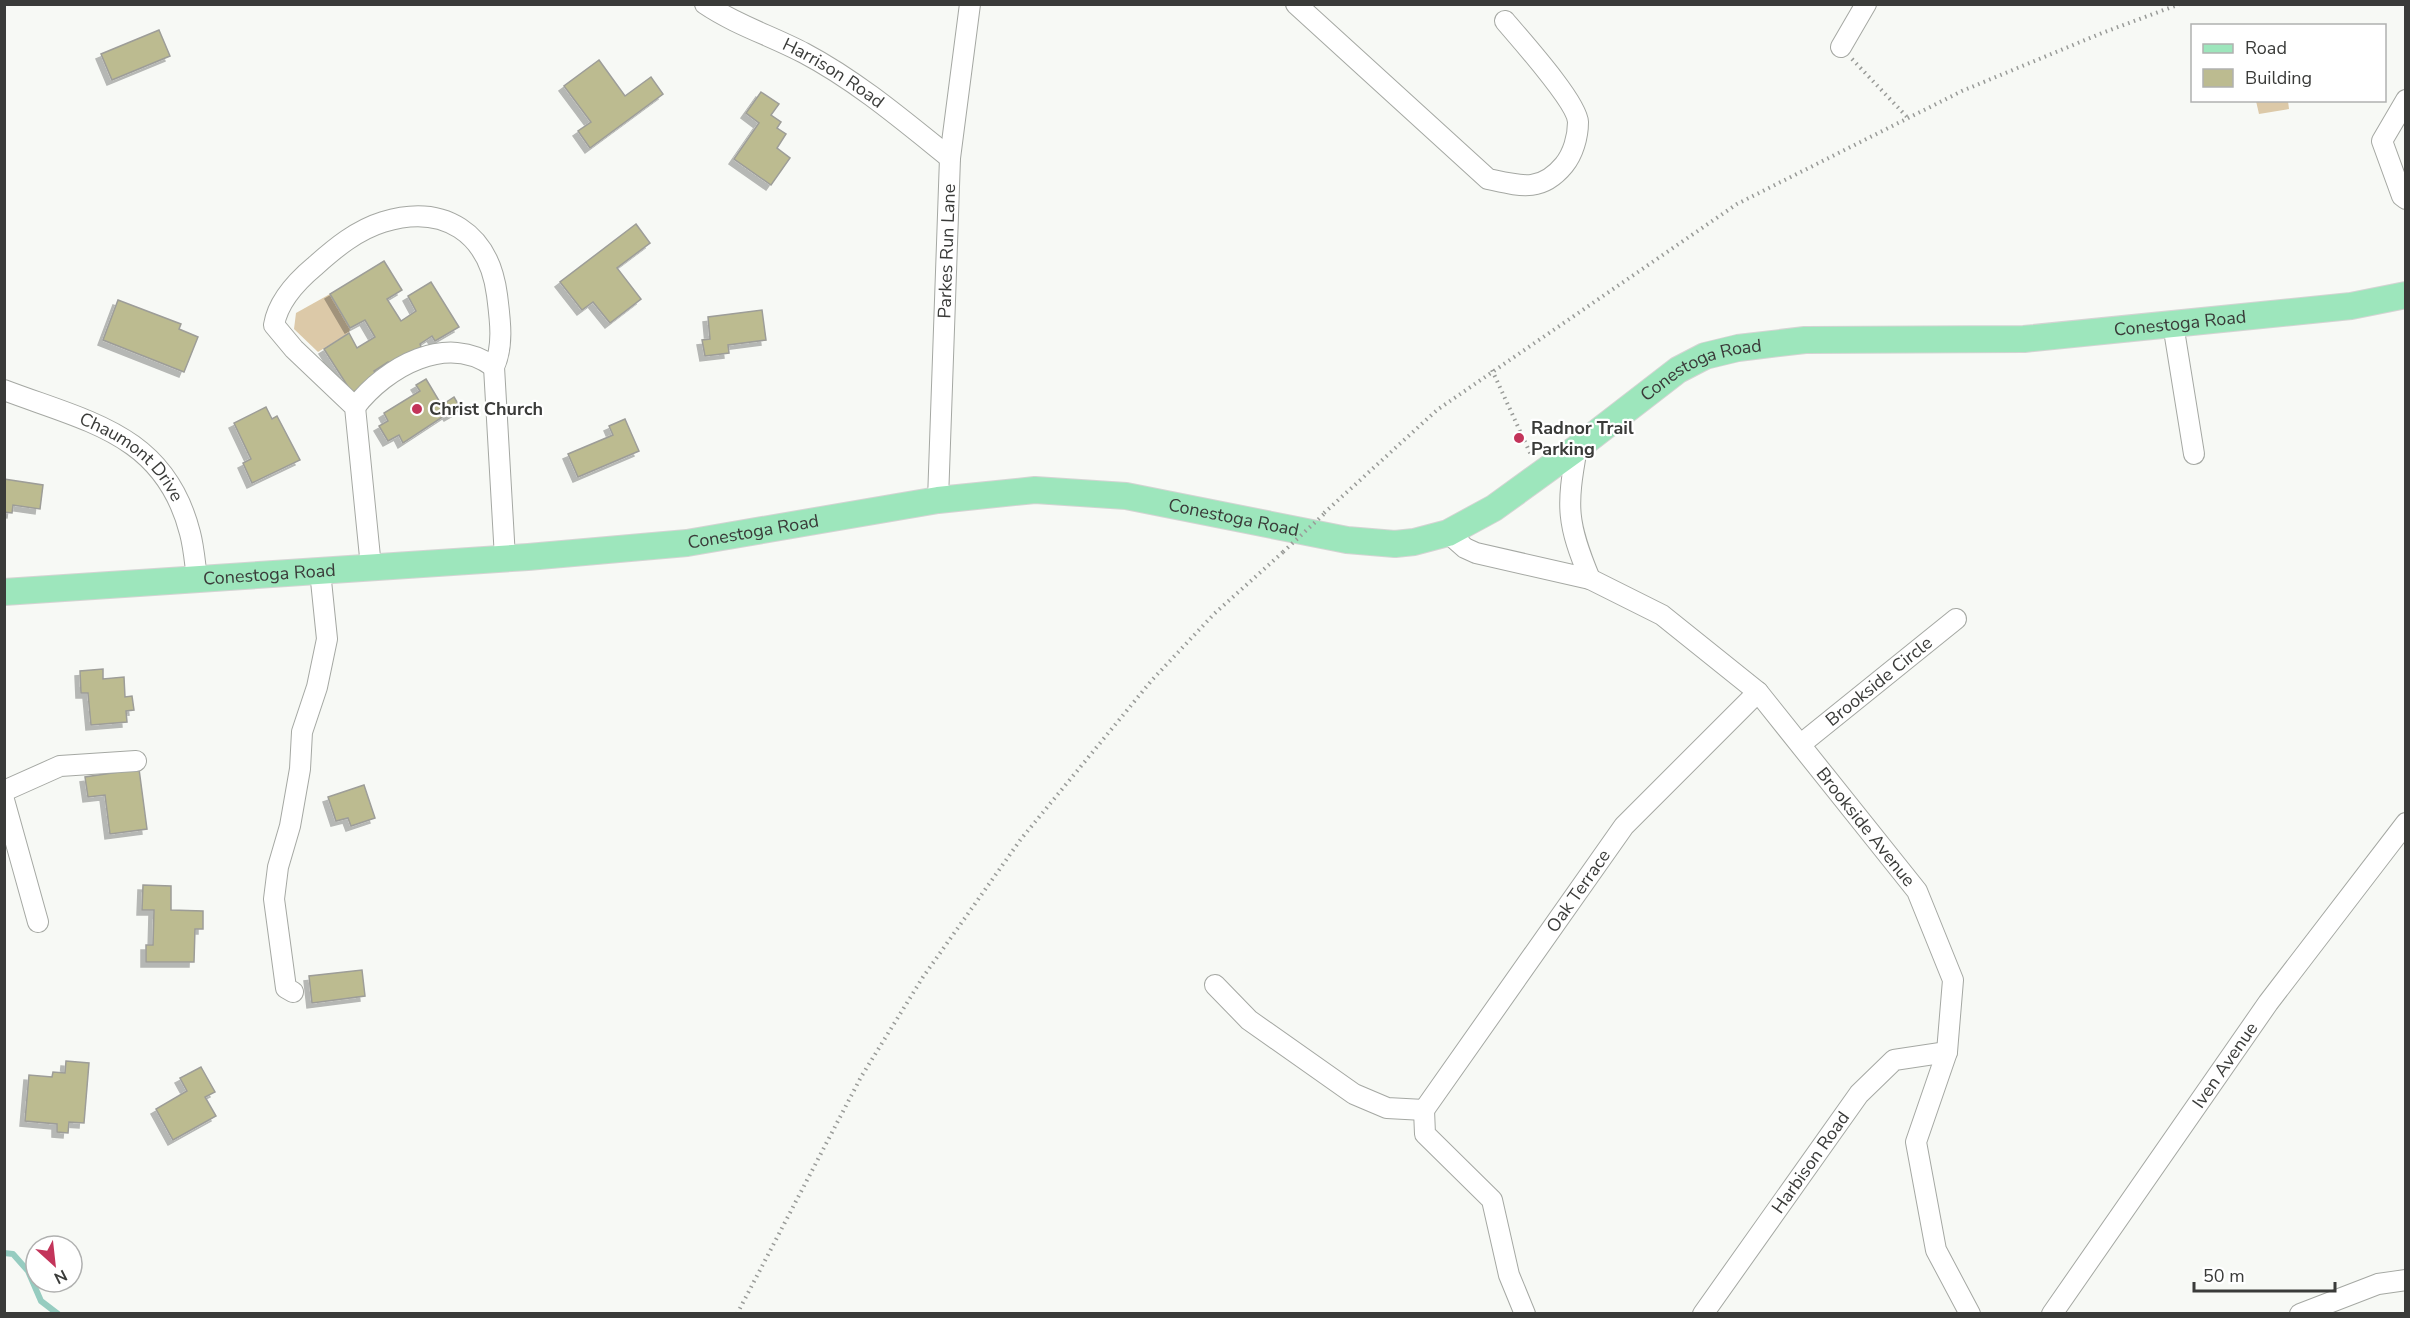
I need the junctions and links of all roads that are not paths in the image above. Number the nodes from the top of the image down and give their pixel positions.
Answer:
1 (705, 4) edge
2 (970, 4) edge
3 (1296, 4) edge
4 (1866, 4) edge
5 (1505, 21) dead end
6 (1841, 47) road end
7 (2406, 100) edge
8 (950, 158) junction
9 (2406, 199) edge
10 (2406, 295) edge
11 (2173, 324) junction
12 (494, 367) junction
13 (4, 390) edge
14 (355, 407) junction
15 (1577, 448) junction
16 (2194, 454) dead end
17 (938, 500) junction
18 (1448, 533) junction
19 (505, 558) junction
20 (371, 567) junction
21 (320, 571) junction
22 (197, 578) junction
23 (1590, 579) junction
24 (4, 592) edge
25 (1956, 619) dead end
26 (1758, 692) junction
27 (1802, 744) junction
28 (136, 761) dead end
29 (4, 791) edge
30 (4, 800) edge
31 (2406, 823) edge
32 (38, 922) dead end
33 (1215, 985) dead end
34 (293, 992) dead end
35 (1947, 1052) junction
36 (1424, 1110) junction
37 (2406, 1280) edge
38 (1525, 1314) edge
39 (1703, 1314) edge
40 (1970, 1314) edge
41 (2052, 1314) edge
42 (2300, 1314) edge

1 - 8 street, Harrison Road
2 - 8 street, Parkes Run Lane
3 - 5 street
4 - 6 street
7 - 9 street
8 - 17 street, Parkes Run Lane
10 - 11 main road, Conestoga Road
11 - 15 main road, Conestoga Road
11 - 16 street
12 - 14 street
12 - 14 street
12 - 19 street
13 - 22 street, Chaumont Drive
14 - 20 street
15 - 18 main road, Conestoga Road
15 - 23 street
17 - 18 main road, Conestoga Road
17 - 19 main road, Conestoga Road
18 - 23 street, Brookside Avenue
19 - 20 main road, Conestoga Road
20 - 21 main road, Conestoga Road
21 - 22 main road, Conestoga Road
21 - 34 street
22 - 24 main road, Conestoga Road
23 - 26 street, Brookside Avenue
25 - 27 street, Brookside Circle
26 - 27 street, Brookside Avenue
26 - 36 street, Oak Terrace
27 - 35 street, Brookside Avenue
28 - 29 street
30 - 32 street
31 - 41 street, Iven Avenue
33 - 36 street
35 - 39 street, Harbison Road
35 - 40 street, Brookside Avenue
36 - 38 street
37 - 42 street

